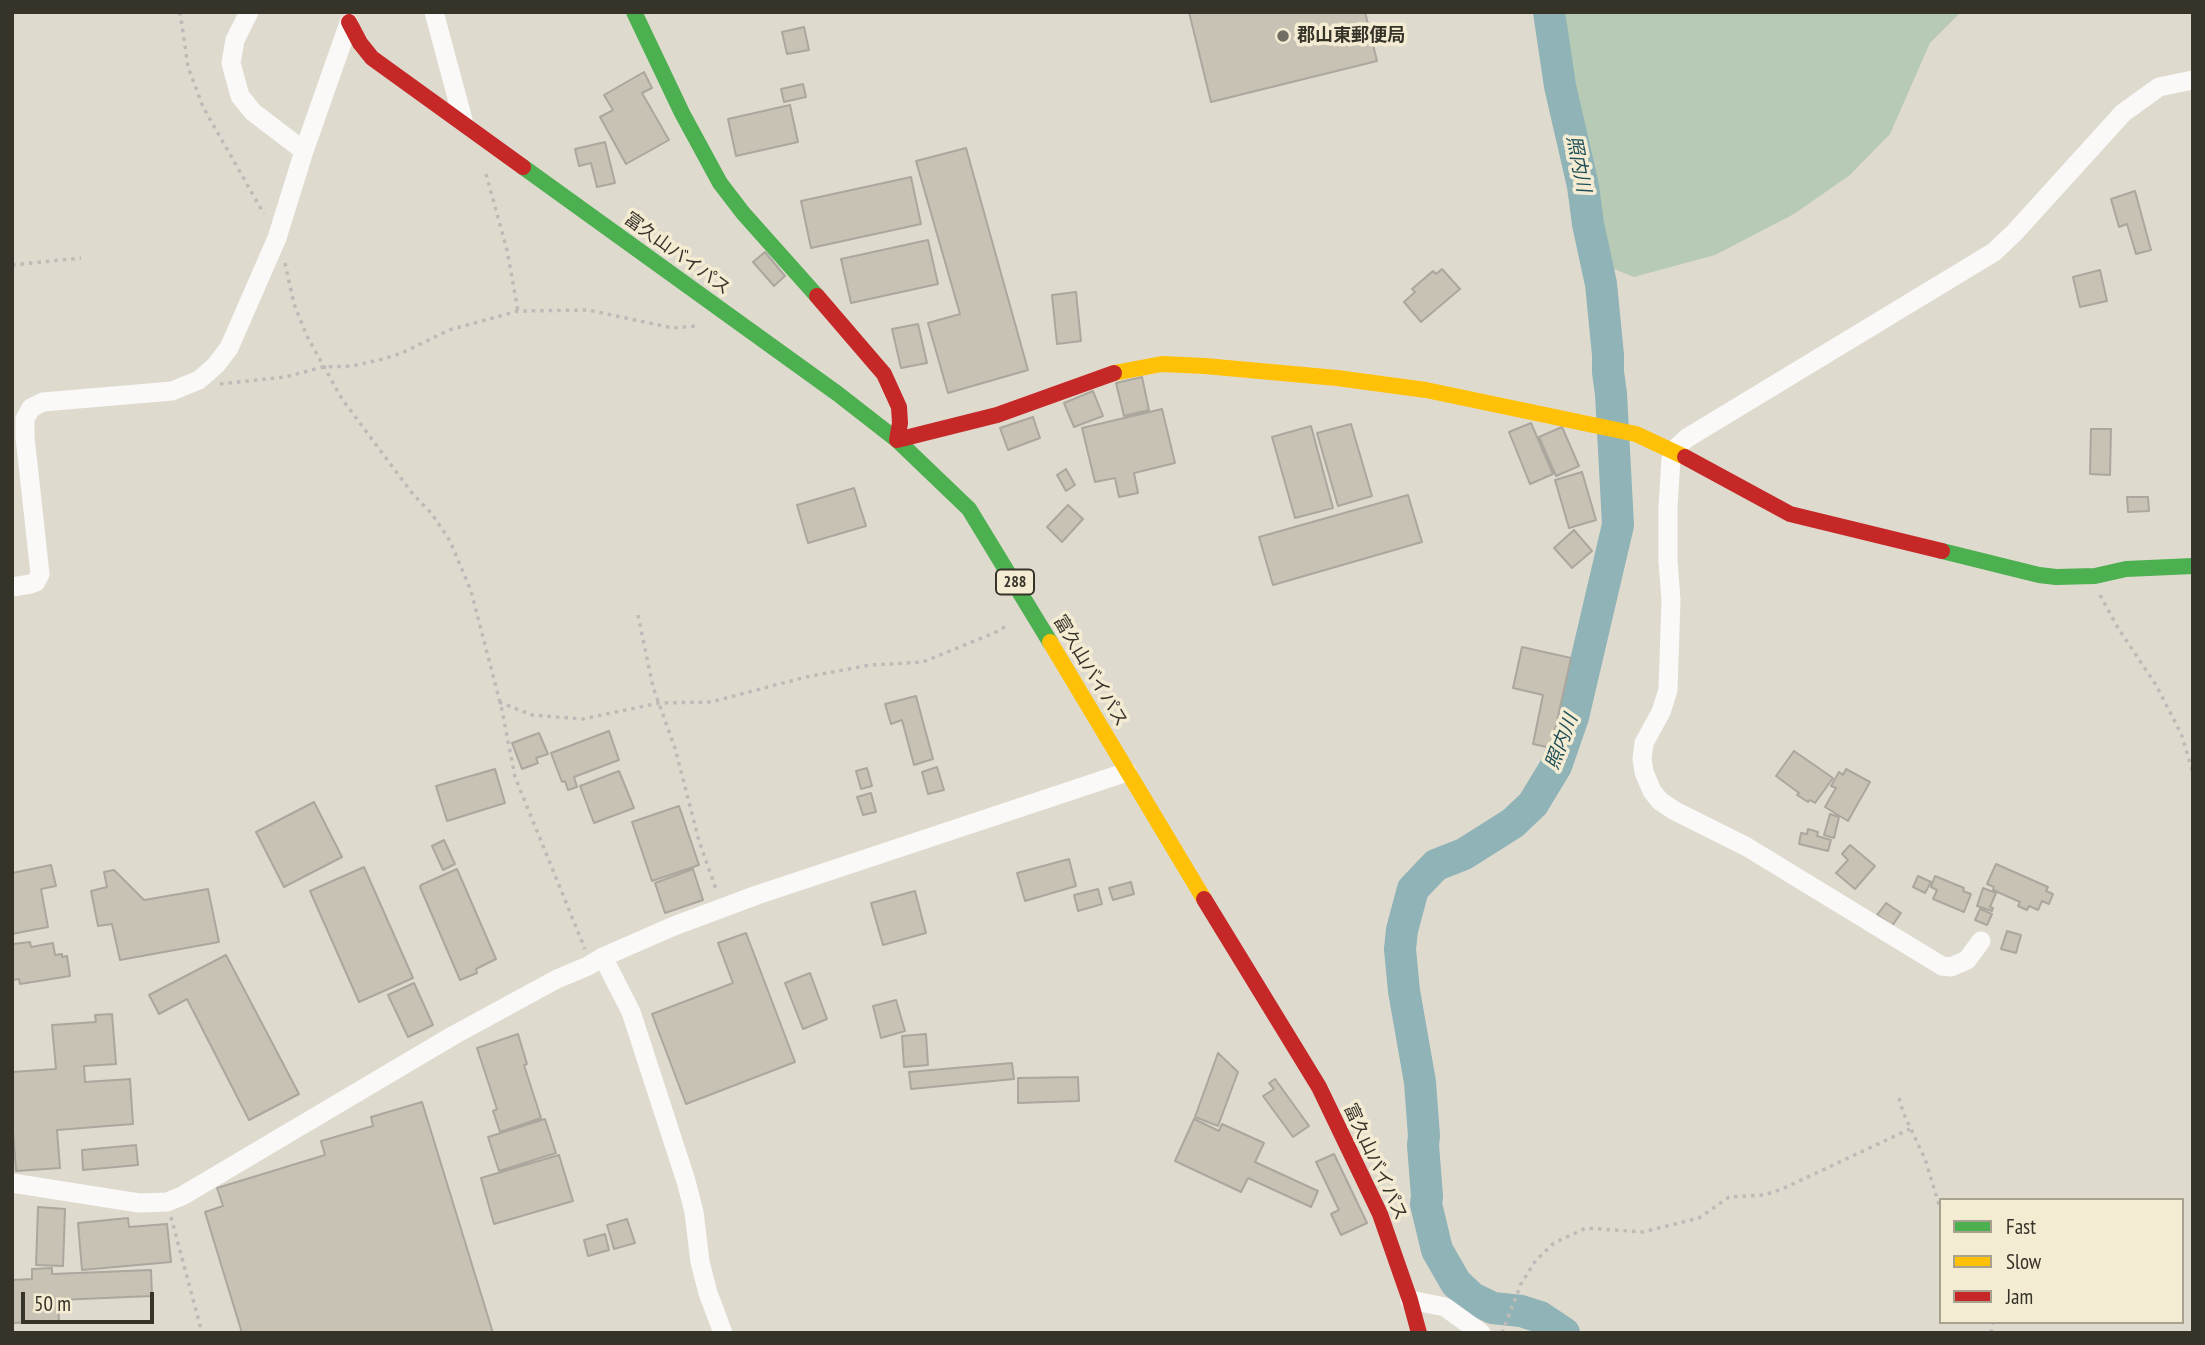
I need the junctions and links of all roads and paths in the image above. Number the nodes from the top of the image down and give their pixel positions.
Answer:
1 (180, 12) edge
2 (249, 12) edge
3 (434, 12) edge
4 (634, 12) edge
5 (351, 15) edge
6 (2193, 80) edge
7 (464, 124) junction
8 (304, 151) junction
9 (485, 171) dead end
10 (277, 238) junction
11 (80, 258) dead end
12 (12, 265) edge
13 (518, 312) junction
14 (727, 314) junction
15 (323, 367) junction
16 (195, 382) junction
17 (897, 440) junction
18 (1673, 452) junction
19 (2193, 566) edge
20 (2095, 576) junction
21 (12, 587) edge
22 (1032, 611) junction
23 (638, 615) dead end
24 (499, 702) junction
25 (659, 703) junction
26 (1127, 772) junction
27 (2193, 773) edge
28 (722, 908) junction
29 (1981, 941) dead end
30 (597, 960) junction
31 (1899, 1098) dead end
32 (1910, 1129) junction
33 (12, 1183) edge
34 (167, 1202) junction
35 (1939, 1204) edge
36 (1410, 1300) junction
37 (202, 1333) edge
38 (723, 1333) edge
39 (1419, 1333) edge
40 (1481, 1333) edge
41 (1502, 1333) edge

1 - 10 path
2 - 8 street
3 - 7 street
4 - 17 main road
5 - 7 main road, 富久山バイパス / 288
5 - 8 street
6 - 18 street
7 - 14 main road, 富久山バイパス / 288
8 - 10 street
9 - 13 path
10 - 15 path
10 - 16 street
11 - 12 path
13 - 14 path
13 - 15 path
14 - 17 main road, 富久山バイパス / 288
15 - 16 path
15 - 24 path
16 - 21 street
17 - 18 main road
17 - 22 main road, 富久山バイパス / 288
18 - 20 main road
18 - 29 street
19 - 20 main road
20 - 27 path
22 - 25 path
22 - 26 main road, 富久山バイパス / 288
23 - 25 path
24 - 25 path
24 - 30 path
25 - 28 path
26 - 28 street
26 - 36 main road, 富久山バイパス / 288
28 - 30 street
30 - 34 street
30 - 38 street
31 - 32 path
32 - 35 path
32 - 41 path
33 - 34 street
34 - 37 path
36 - 39 main road, 富久山バイパス / 288
36 - 40 street

